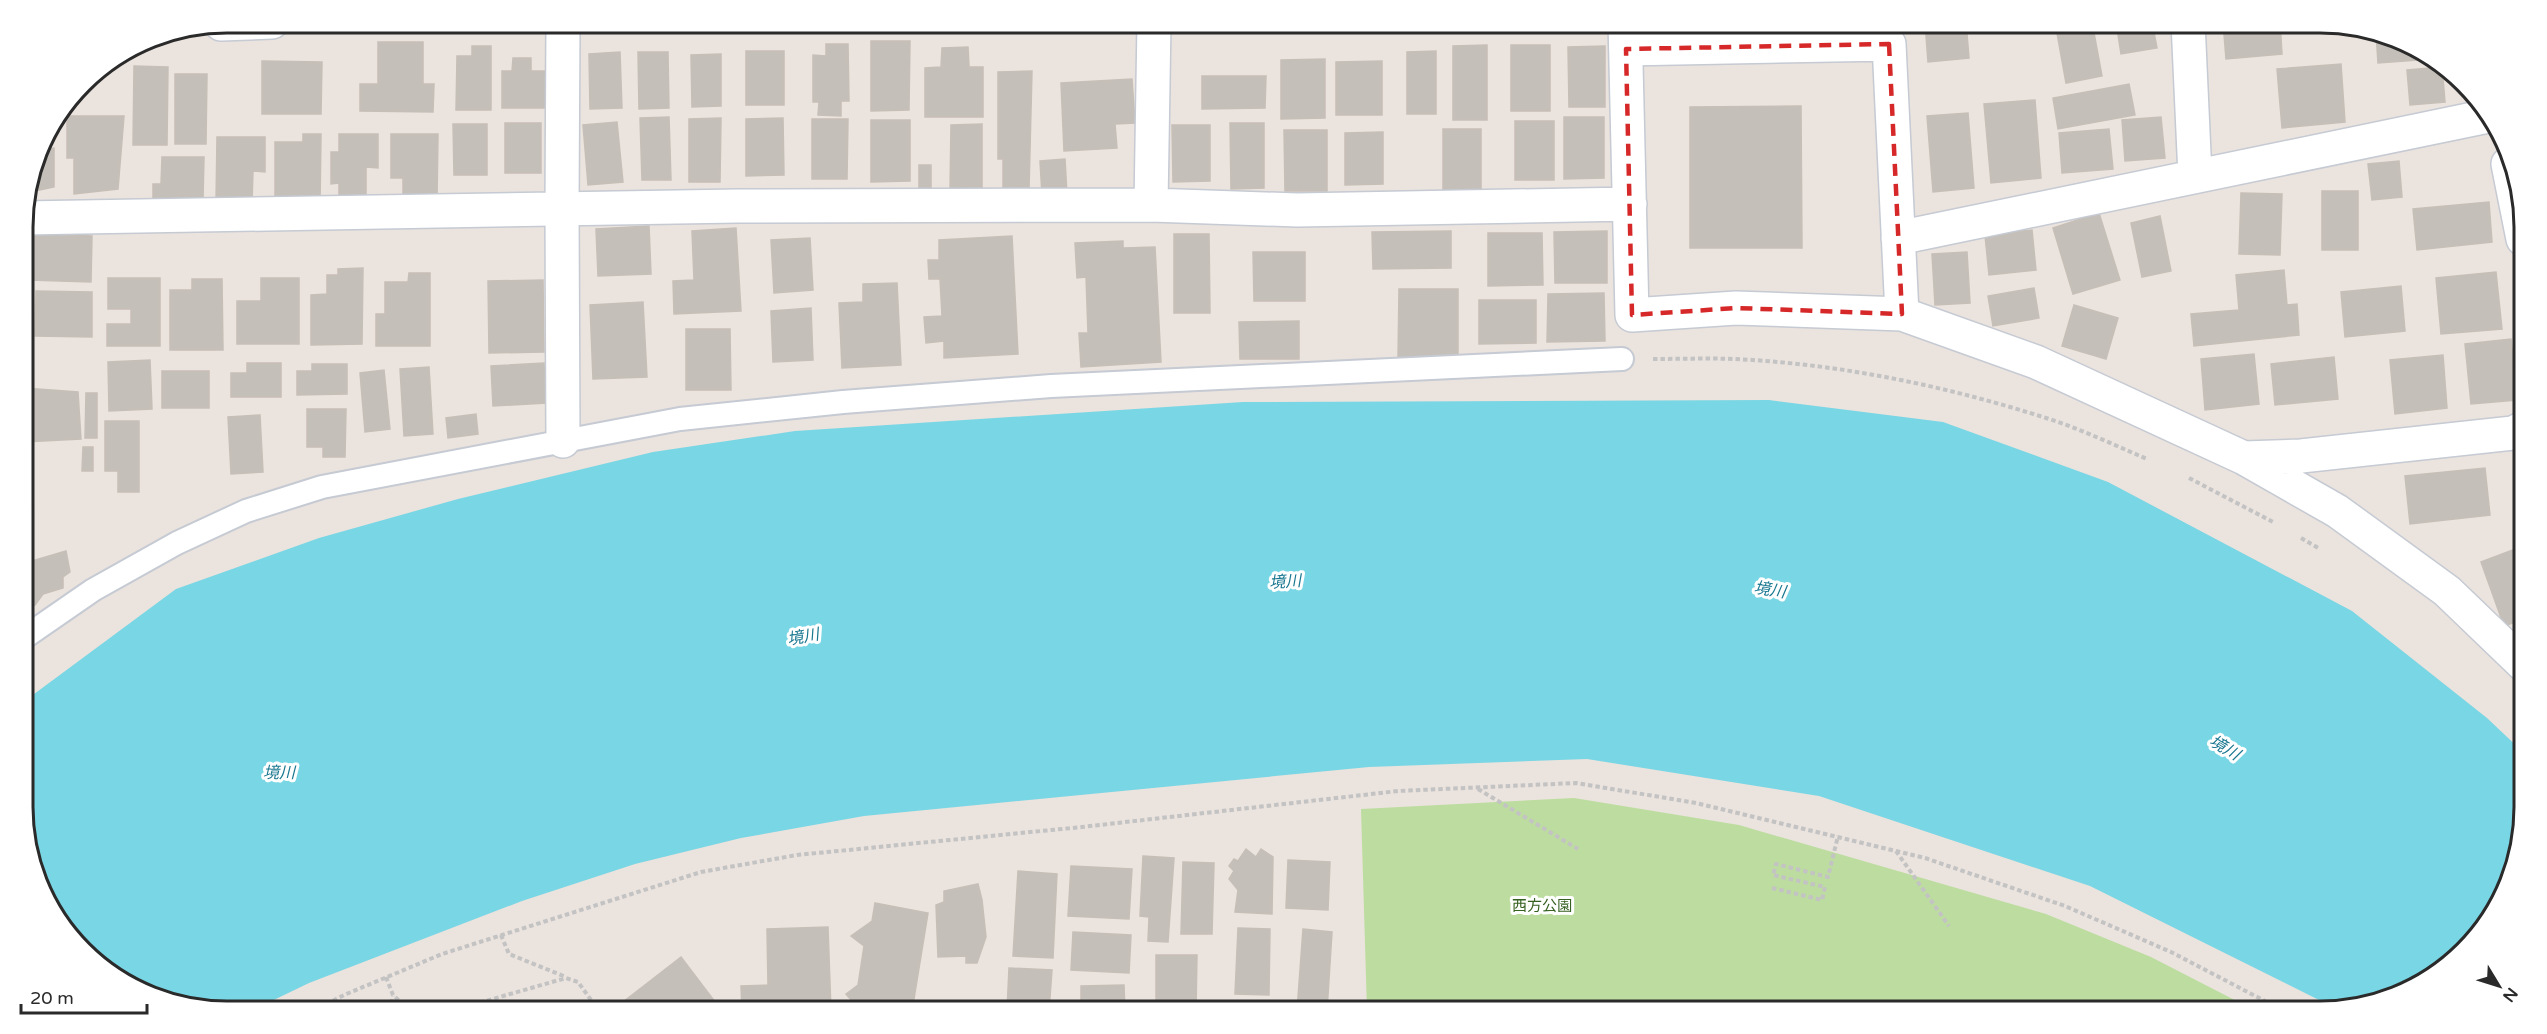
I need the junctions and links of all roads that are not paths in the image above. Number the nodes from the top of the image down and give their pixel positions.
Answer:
1 (563, 33) edge
2 (1154, 33) edge
3 (2188, 33) edge
4 (1626, 36) edge
5 (2480, 118) edge
6 (2194, 176) junction
7 (1630, 204) junction
8 (1151, 205) junction
9 (562, 208) junction
10 (33, 218) edge
11 (1898, 238) junction
12 (1902, 314) junction
13 (1622, 359) road end
14 (2514, 432) edge
15 (563, 441) junction
16 (2244, 458) junction
17 (33, 632) edge
18 (2514, 655) edge

1 - 9 street
2 - 8 street
3 - 6 street
4 - 7 street
4 - 11 street
5 - 6 street
6 - 11 street
7 - 8 street
7 - 12 street
8 - 9 street
9 - 10 street
9 - 15 street
11 - 12 street
12 - 16 street
13 - 15 lane
14 - 16 street
15 - 17 lane
16 - 18 street

